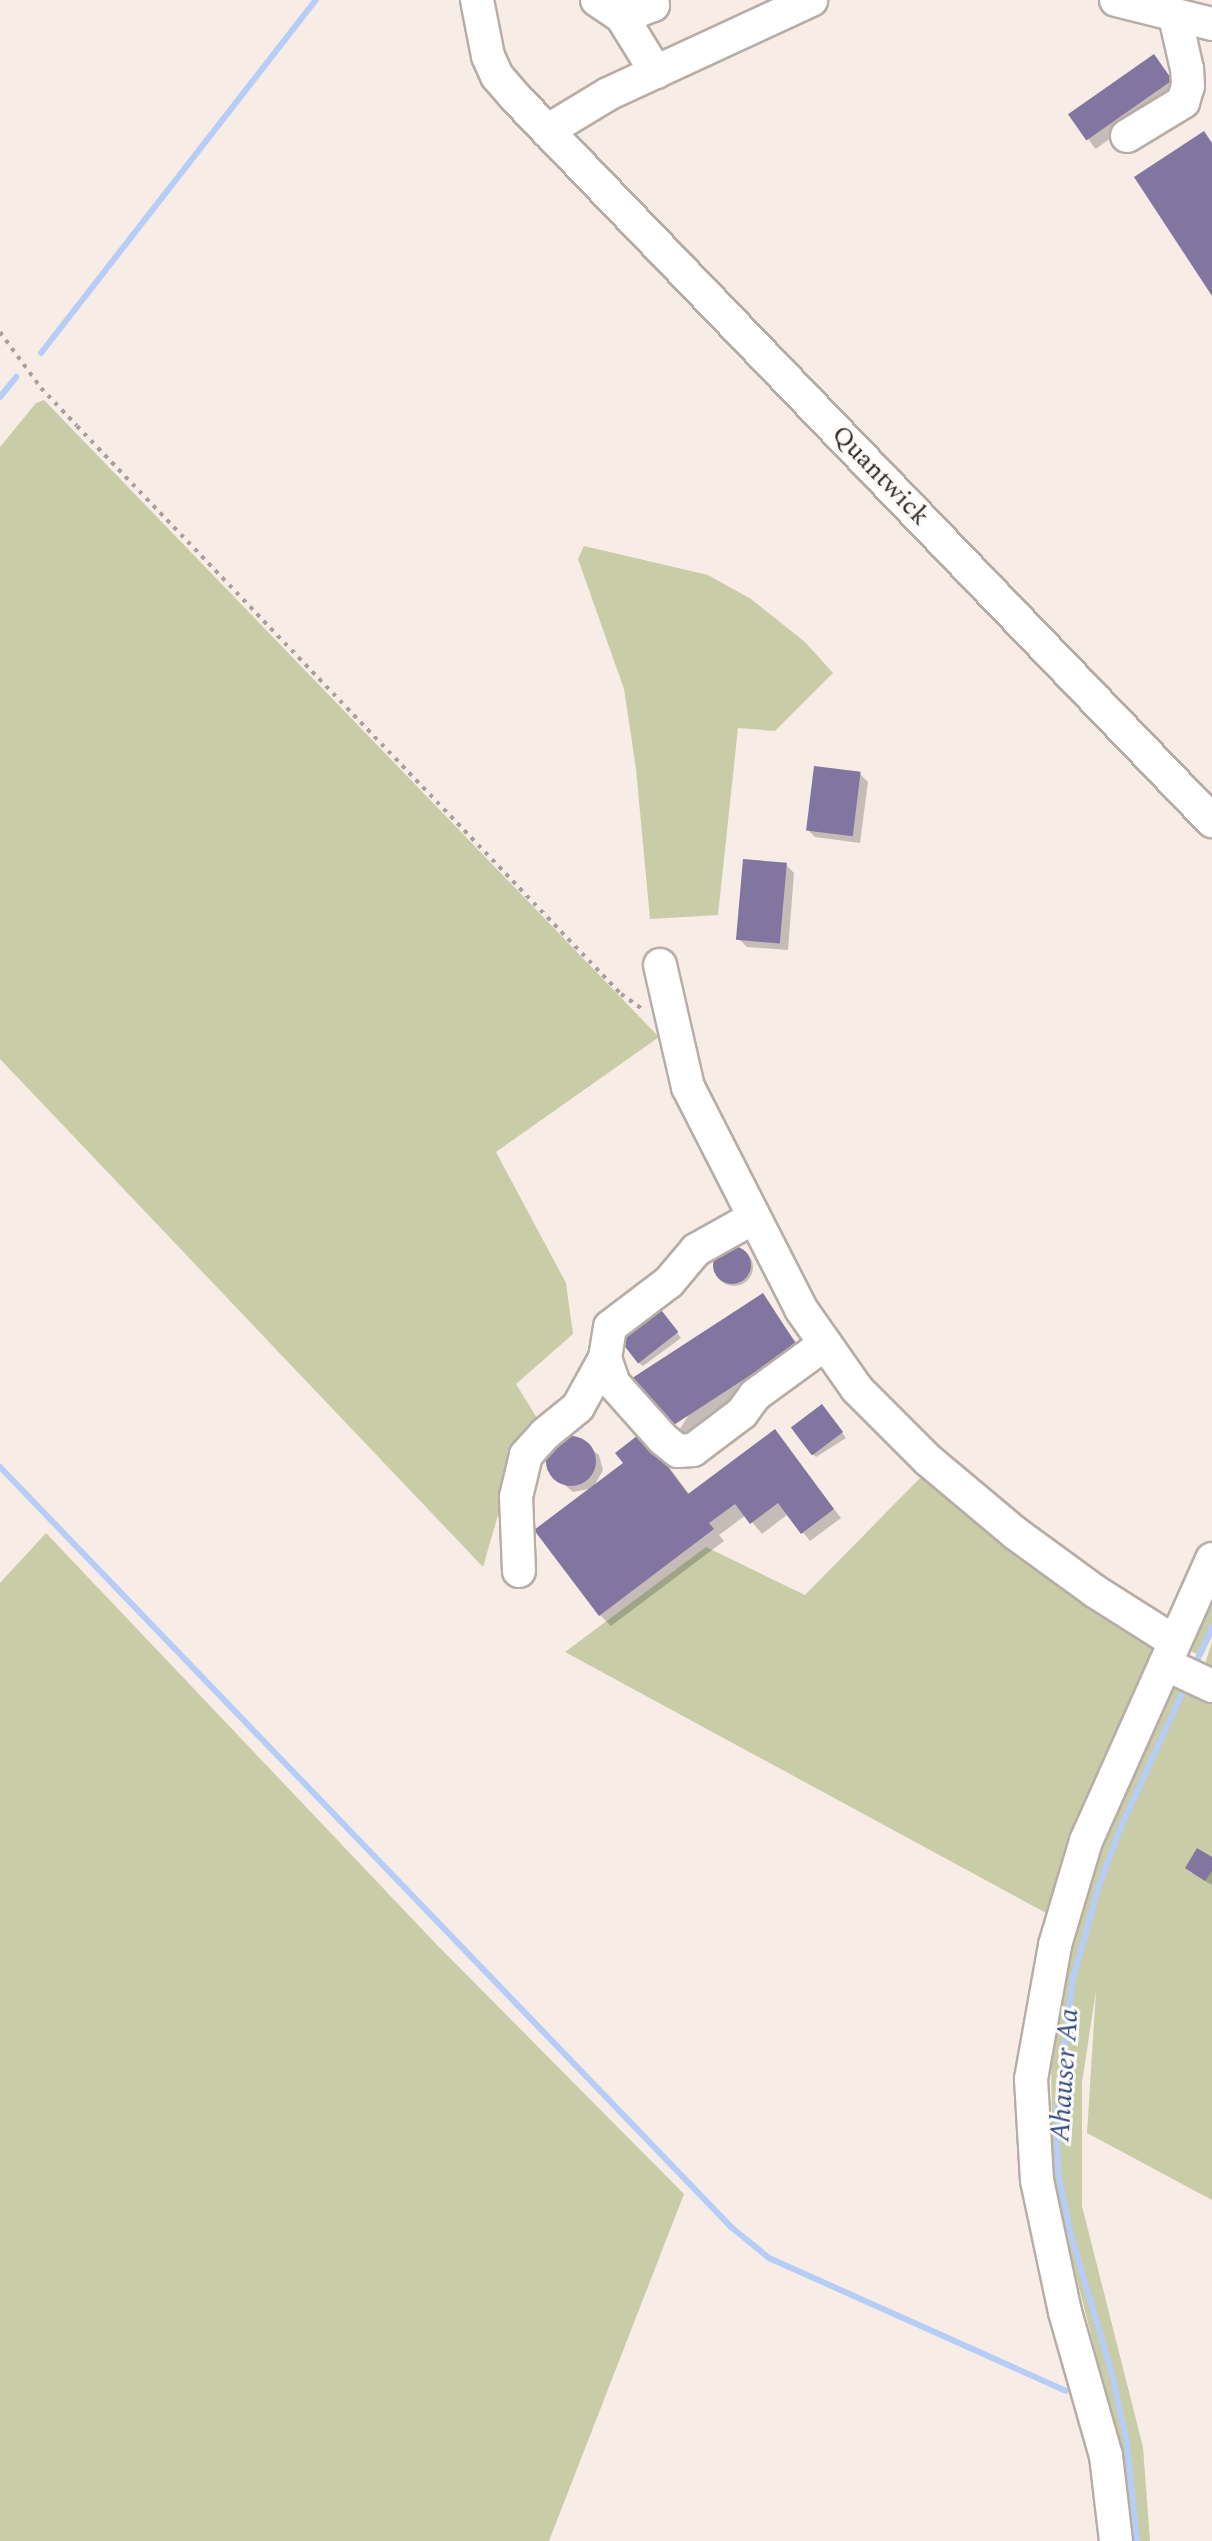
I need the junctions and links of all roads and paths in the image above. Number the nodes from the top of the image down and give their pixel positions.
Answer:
1 (477, 0) edge
2 (652, 0) edge
3 (811, 0) edge
4 (1116, 0) edge
5 (610, 8) edge
6 (1175, 16) junction
7 (1212, 24) edge
8 (656, 72) junction
9 (547, 131) junction
10 (1127, 136) dead end
11 (0, 332) edge
12 (1212, 821) edge
13 (660, 965) dead end
14 (669, 1013) junction
15 (753, 1218) junction
16 (825, 1344) junction
17 (605, 1358) junction
18 (1212, 1559) edge
19 (519, 1571) dead end
20 (1187, 1668) edge
21 (1116, 2541) edge

1 - 9 street, Quantwick
2 - 5 street
3 - 8 street
4 - 6 street
5 - 8 street
6 - 7 street
6 - 10 street
8 - 9 street
9 - 12 street, Quantwick
11 - 14 path
13 - 14 street
14 - 15 street
15 - 16 street
15 - 17 street
16 - 17 street
16 - 20 street
17 - 19 street
18 - 20 street
20 - 21 street

